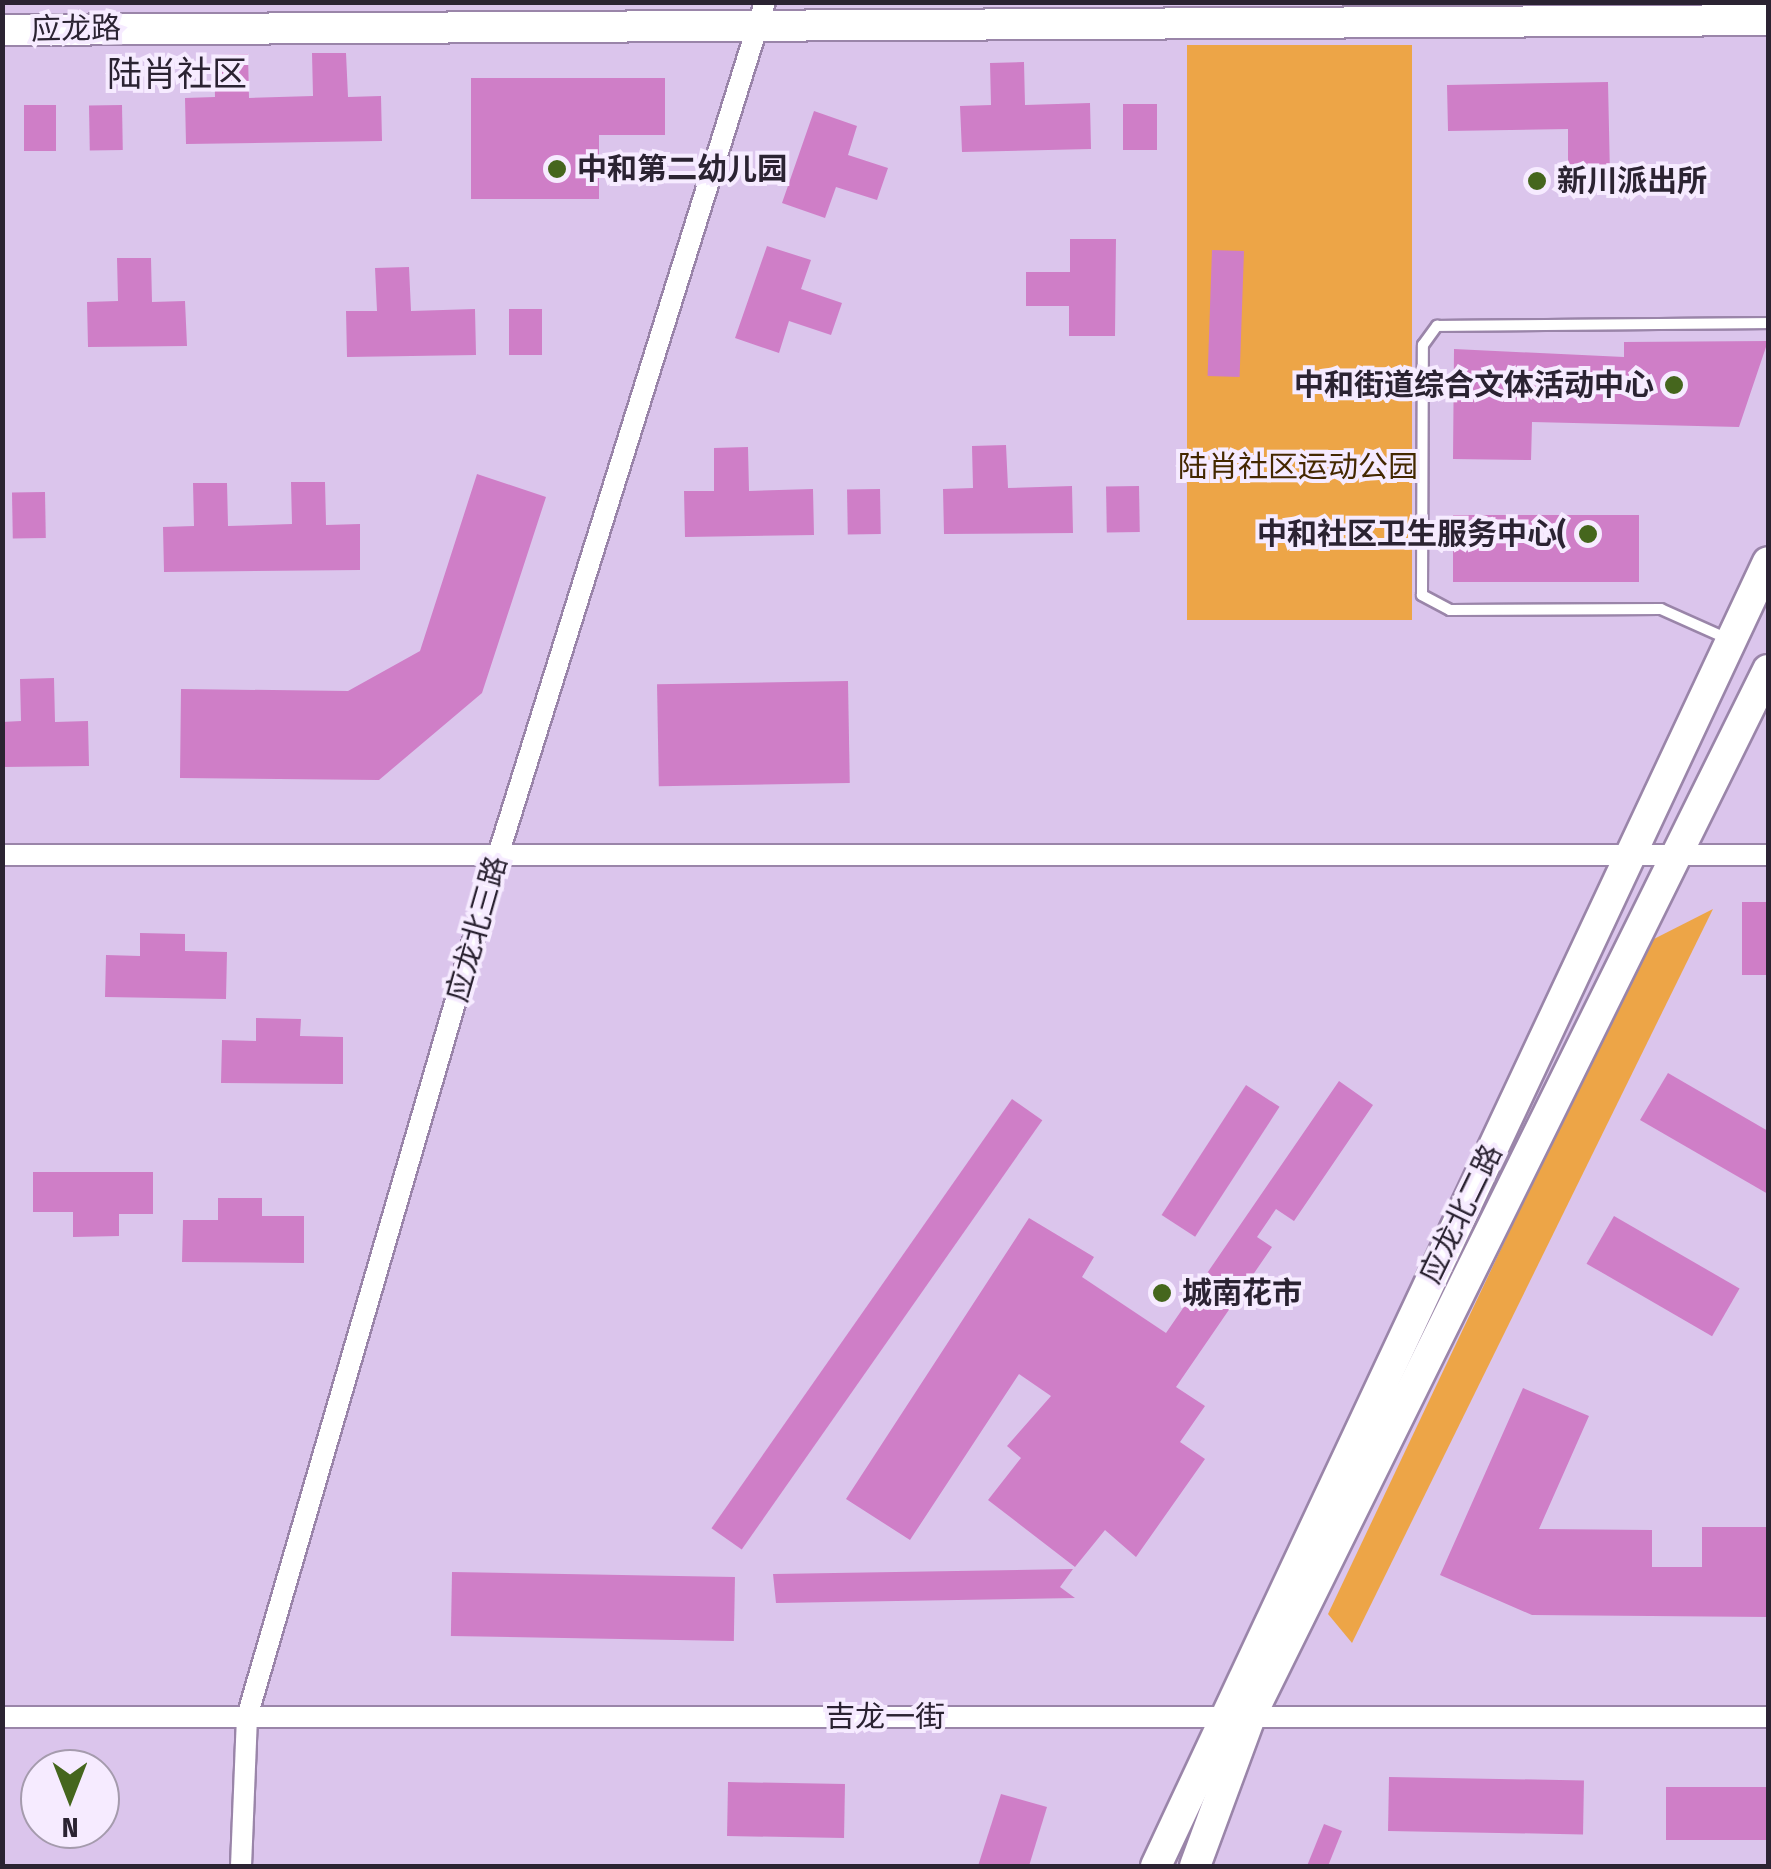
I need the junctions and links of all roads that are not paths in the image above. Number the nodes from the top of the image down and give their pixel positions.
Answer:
1 (765, 13) edge
2 (1768, 20) edge
3 (2, 30) edge
4 (1768, 324) edge
5 (1768, 562) edge
6 (1733, 642) junction
7 (1768, 670) edge
8 (499, 852) junction
9 (2, 854) edge
10 (1633, 856) junction
11 (1682, 856) junction
12 (1768, 856) edge
13 (2, 1717) edge
14 (247, 1717) junction
15 (1235, 1717) junction
16 (1768, 1717) edge
17 (241, 1866) edge
18 (1156, 1866) edge
19 (1195, 1866) edge

1 - 2 main road, 应龙路
1 - 3 main road, 应龙路
1 - 8 street, 应龙北三路
4 - 6 lane
5 - 6 main road, 应龙北二路
6 - 10 main road, 应龙北二路
7 - 11 main road, 应龙北二路
8 - 9 street
8 - 10 street
8 - 14 street, 应龙北三路
10 - 11 street
10 - 15 main road, 应龙北二路
11 - 12 street
11 - 15 main road, 应龙北二路
13 - 14 street, 吉龙一街
14 - 15 street, 吉龙一街
14 - 17 street, 应龙北三路
15 - 16 street, 吉龙一街
15 - 18 main road, 应龙北二路
15 - 19 main road, 应龙北二路

